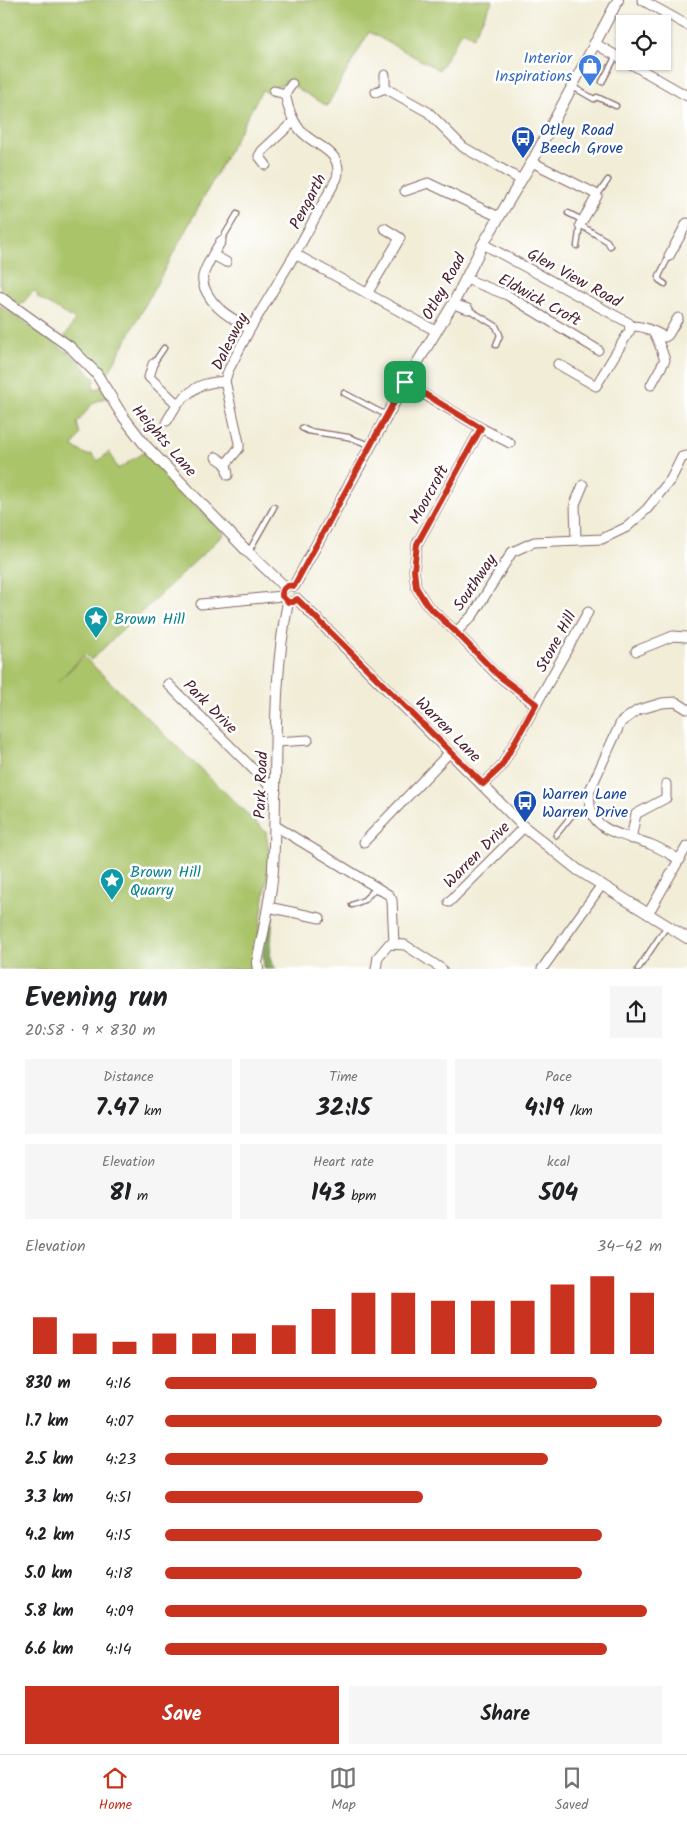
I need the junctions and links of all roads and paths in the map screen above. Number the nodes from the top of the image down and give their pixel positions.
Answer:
1 (618, 0) edge
2 (642, 0) edge
3 (687, 25) edge
4 (594, 43) junction
5 (616, 56) joint
6 (642, 70) edge
7 (385, 75) dead end
8 (602, 82) dead end
9 (292, 84) dead end
10 (572, 86) junction
11 (385, 88) junction
12 (274, 91) dead end
13 (376, 92) dead end
14 (285, 94) junction
15 (687, 96) edge
16 (616, 106) dead end
17 (294, 121) junction
18 (532, 162) junction
19 (266, 166) dead end
20 (521, 180) junction
21 (608, 180) dead end
22 (405, 191) dead end
23 (596, 196) junction
24 (568, 213) dead end
25 (236, 214) dead end
26 (499, 217) junction
27 (581, 223) junction
28 (687, 223) edge
29 (384, 228) dead end
30 (221, 241) joint
31 (483, 244) junction
32 (577, 246) dead end
33 (610, 246) dead end
34 (295, 254) junction
35 (213, 255) junction
36 (669, 256) joint
37 (226, 262) dead end
38 (466, 278) junction
39 (665, 284) dead end
40 (367, 294) junction
41 (0, 297) edge
42 (453, 304) junction
43 (468, 309) joint
44 (678, 318) dead end
45 (630, 326) junction
46 (250, 329) junction
47 (653, 331) junction
48 (436, 332) junction
49 (496, 345) dead end
50 (164, 348) dead end
51 (598, 350) dead end
52 (153, 364) joint
53 (558, 364) dead end
54 (149, 377) junction
55 (139, 380) dead end
56 (225, 381) junction
57 (405, 382) junction
58 (651, 385) dead end
59 (344, 393) dead end
60 (177, 404) junction
61 (388, 416) junction
62 (167, 421) dead end
63 (302, 428) dead end
64 (481, 428) junction
65 (510, 442) dead end
66 (370, 446) junction
67 (687, 456) edge
68 (216, 458) dead end
69 (226, 464) junction
70 (228, 475) dead end
71 (583, 486) dead end
72 (274, 507) dead end
73 (576, 540) junction
74 (248, 552) junction
75 (289, 594) junction
76 (201, 604) dead end
77 (588, 612) dead end
78 (456, 632) junction
79 (687, 637) edge
80 (636, 651) dead end
81 (168, 684) dead end
82 (536, 704) junction
83 (687, 709) edge
84 (308, 740) dead end
85 (276, 742) junction
86 (450, 752) junction
87 (483, 784) junction
88 (666, 784) dead end
89 (276, 792) junction
90 (590, 811) junction
91 (274, 825) junction
92 (524, 827) junction
93 (556, 835) dead end
94 (631, 839) junction
95 (364, 842) dead end
96 (687, 846) edge
97 (680, 860) junction
98 (600, 886) junction
99 (376, 888) junction
100 (449, 902) dead end
101 (352, 905) dead end
102 (268, 907) junction
103 (648, 914) junction
104 (320, 918) dead end
105 (666, 926) junction
106 (687, 938) edge
107 (394, 944) junction
108 (258, 969) edge
109 (376, 969) edge
110 (442, 969) edge
111 (542, 969) edge
112 (638, 969) edge

1 - 4 street, Otley Road
2 - 3 street
4 - 5 street
4 - 10 street, Otley Road
5 - 8 lane
6 - 15 street
7 - 11 street
9 - 14 street
10 - 16 lane
10 - 18 street, Otley Road
11 - 13 street
11 - 20 street
12 - 14 street
14 - 17 street, Pengarth
17 - 19 street
17 - 34 street, Pengarth
18 - 20 street, Otley Road
18 - 23 street
20 - 26 street, Otley Road
21 - 23 lane
22 - 26 street
23 - 27 street
24 - 27 lane
25 - 30 lane
26 - 31 street, Otley Road
27 - 32 lane
27 - 33 lane
28 - 36 street
29 - 40 street
30 - 35 street
31 - 38 street, Otley Road
31 - 45 street, Glen View Road
34 - 40 street
34 - 46 street, Dalesway
35 - 37 street
35 - 46 street
36 - 39 lane
38 - 42 street, Otley Road
38 - 51 street, Eldwick Croft
40 - 48 street
41 - 74 street, Heights Lane
42 - 43 street
42 - 48 street, Otley Road
43 - 49 lane
44 - 47 street
45 - 47 street
45 - 53 street, Glen View Road
46 - 56 street, Dalesway
47 - 58 street
48 - 57 street, Otley Road
50 - 52 lane
52 - 54 street
54 - 55 street
54 - 60 street
56 - 60 street
56 - 69 street, Dalesway
57 - 61 street, Otley Road
57 - 64 street
59 - 61 lane
60 - 62 street
61 - 66 street, Otley Road
63 - 66 lane
64 - 65 street
64 - 78 street, Moorcroft
66 - 75 street, Otley Road
67 - 73 street, Southway
68 - 69 street
69 - 70 street
71 - 73 street
72 - 74 lane
73 - 78 street, Southway
74 - 75 street, Heights Lane
75 - 76 street
75 - 85 street, Park Road
75 - 86 street, Warren Lane
77 - 82 street, Stone Hill
78 - 82 street, Moorcroft
79 - 80 street
81 - 89 street, Park Drive
82 - 87 street, Stone Hill
83 - 90 street
84 - 85 street
85 - 89 street, Park Road
86 - 87 street, Warren Lane
86 - 95 street
87 - 92 street, Warren Lane
88 - 94 street
89 - 91 street, Park Road
90 - 93 lane
90 - 94 street
91 - 99 street
91 - 102 street, Park Road
92 - 98 street, Warren Lane
92 - 100 street, Warren Drive
94 - 97 street
96 - 97 street
97 - 103 street
98 - 103 street, Warren Lane
98 - 111 street
99 - 101 lane
99 - 107 street
102 - 104 street
102 - 108 street, Park Road
103 - 105 street, Warren Lane
105 - 106 street, Warren Lane
105 - 112 lane
107 - 109 street
107 - 110 street

